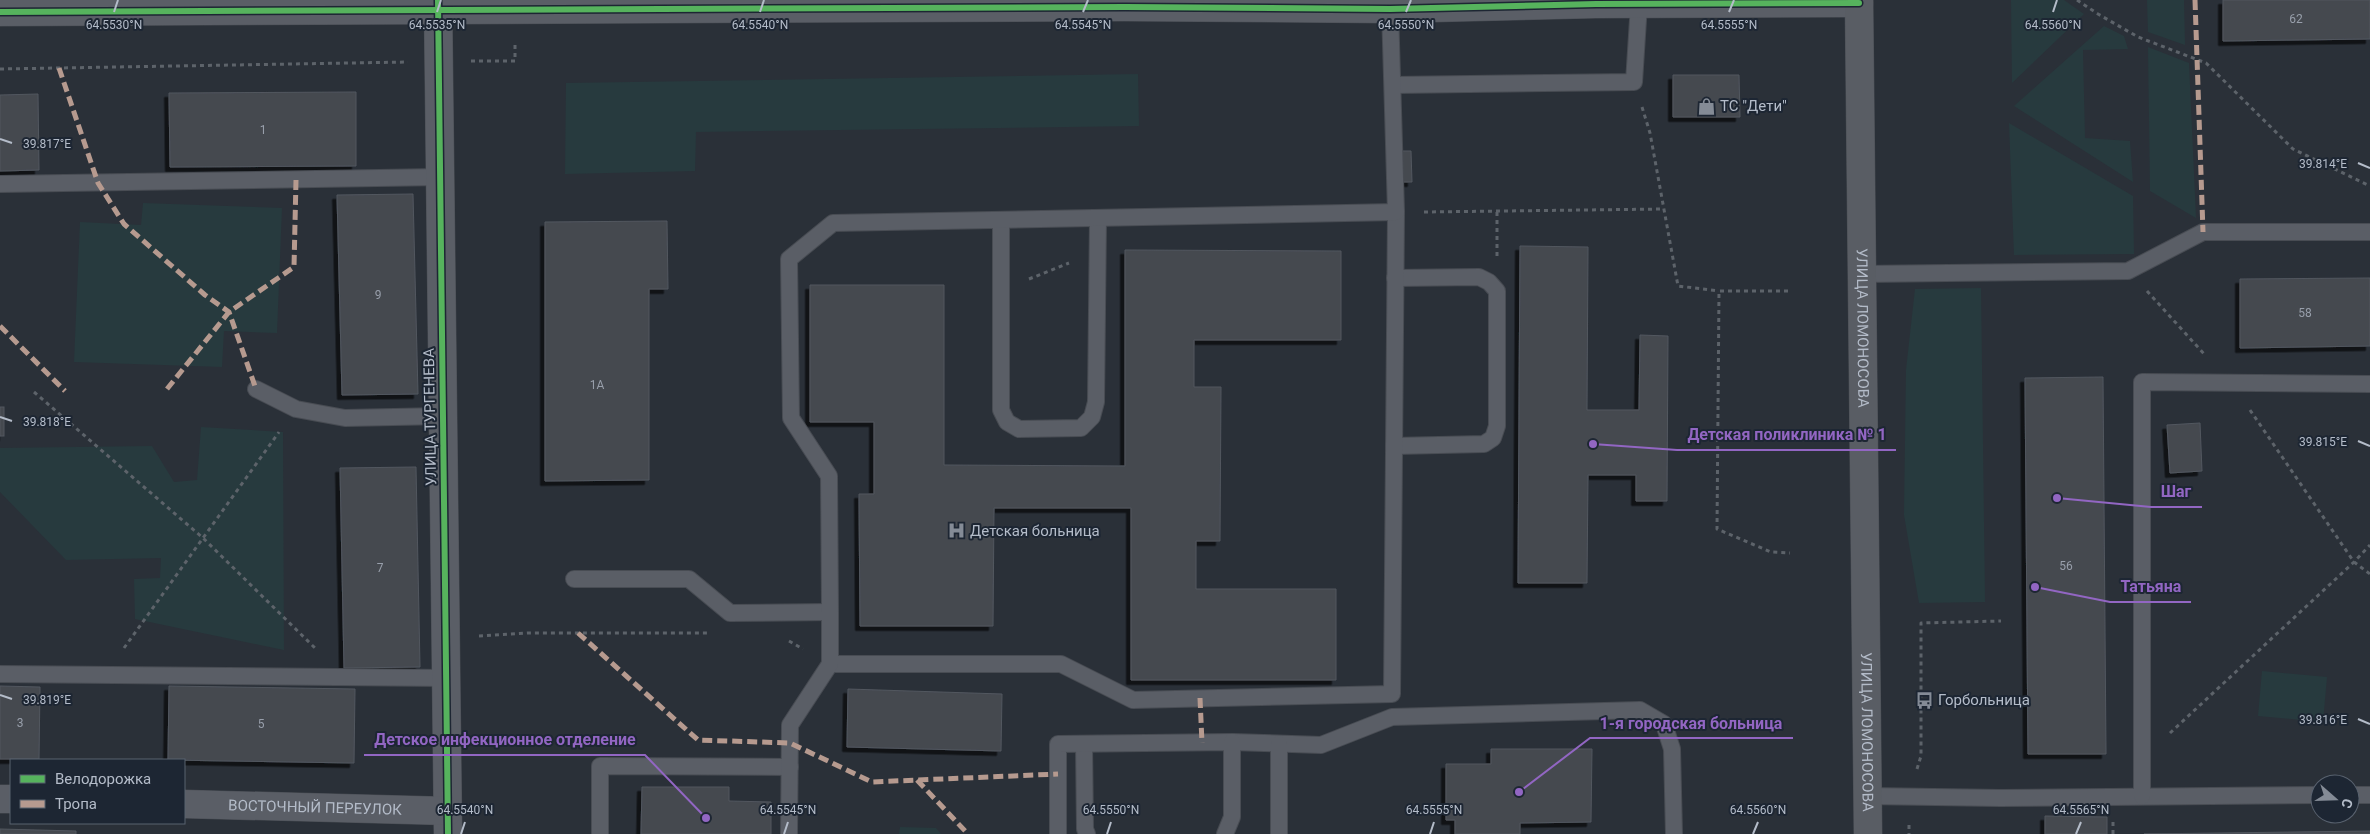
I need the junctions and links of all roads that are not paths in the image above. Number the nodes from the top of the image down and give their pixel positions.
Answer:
1 (1596, 2) edge
2 (1858, 2) edge
3 (1124, 3) edge
4 (1639, 4) junction
5 (438, 5) edge
6 (1390, 10) junction
7 (0, 12) edge
8 (1393, 85) junction
9 (440, 177) junction
10 (0, 184) edge
11 (1396, 212) junction
12 (1098, 218) junction
13 (1001, 220) junction
14 (2370, 232) edge
15 (1862, 274) junction
16 (1395, 278) junction
17 (2370, 384) edge
18 (256, 389) dead end
19 (443, 416) junction
20 (1394, 446) junction
21 (574, 579) dead end
22 (830, 612) junction
23 (830, 664) junction
24 (0, 674) edge
25 (446, 678) junction
26 (1232, 742) junction
27 (1084, 744) junction
28 (1279, 744) junction
29 (790, 767) junction
30 (1868, 796) junction
31 (2142, 796) junction
32 (2310, 796) edge
33 (185, 804) edge
34 (448, 823) edge
35 (600, 834) edge
36 (789, 834) edge
37 (1058, 834) edge
38 (1087, 834) edge
39 (1225, 834) edge
40 (1279, 834) edge
41 (1674, 834) edge
42 (1868, 834) edge

1 - 4 street
1 - 6 street
2 - 4 street
2 - 15 main road, УЛИЦА ЛОМОНОСОВА
3 - 5 street
3 - 6 street
4 - 8 lane
5 - 7 street
5 - 9 street, УЛИЦА ТУРГЕНЕВА
6 - 8 lane
8 - 11 lane
9 - 10 lane
9 - 19 street, УЛИЦА ТУРГЕНЕВА
11 - 12 lane
11 - 16 lane
12 - 13 lane
12 - 13 lane
13 - 22 lane
14 - 15 lane
15 - 30 main road, УЛИЦА ЛОМОНОСОВА
16 - 20 lane
16 - 20 lane
17 - 31 lane
18 - 19 lane
19 - 25 street, УЛИЦА ТУРГЕНЕВА
20 - 23 lane
21 - 22 lane
22 - 23 lane
23 - 29 lane
24 - 25 lane
25 - 34 street, УЛИЦА ТУРГЕНЕВА
26 - 27 lane
26 - 28 lane
26 - 39 lane
27 - 37 lane
27 - 38 lane
28 - 40 lane
28 - 41 lane
29 - 35 lane
29 - 36 lane
30 - 31 lane
30 - 42 main road, УЛИЦА ЛОМОНОСОВА
31 - 32 lane
33 - 34 street, ВОСТОЧНЫЙ ПЕРЕУЛОК

